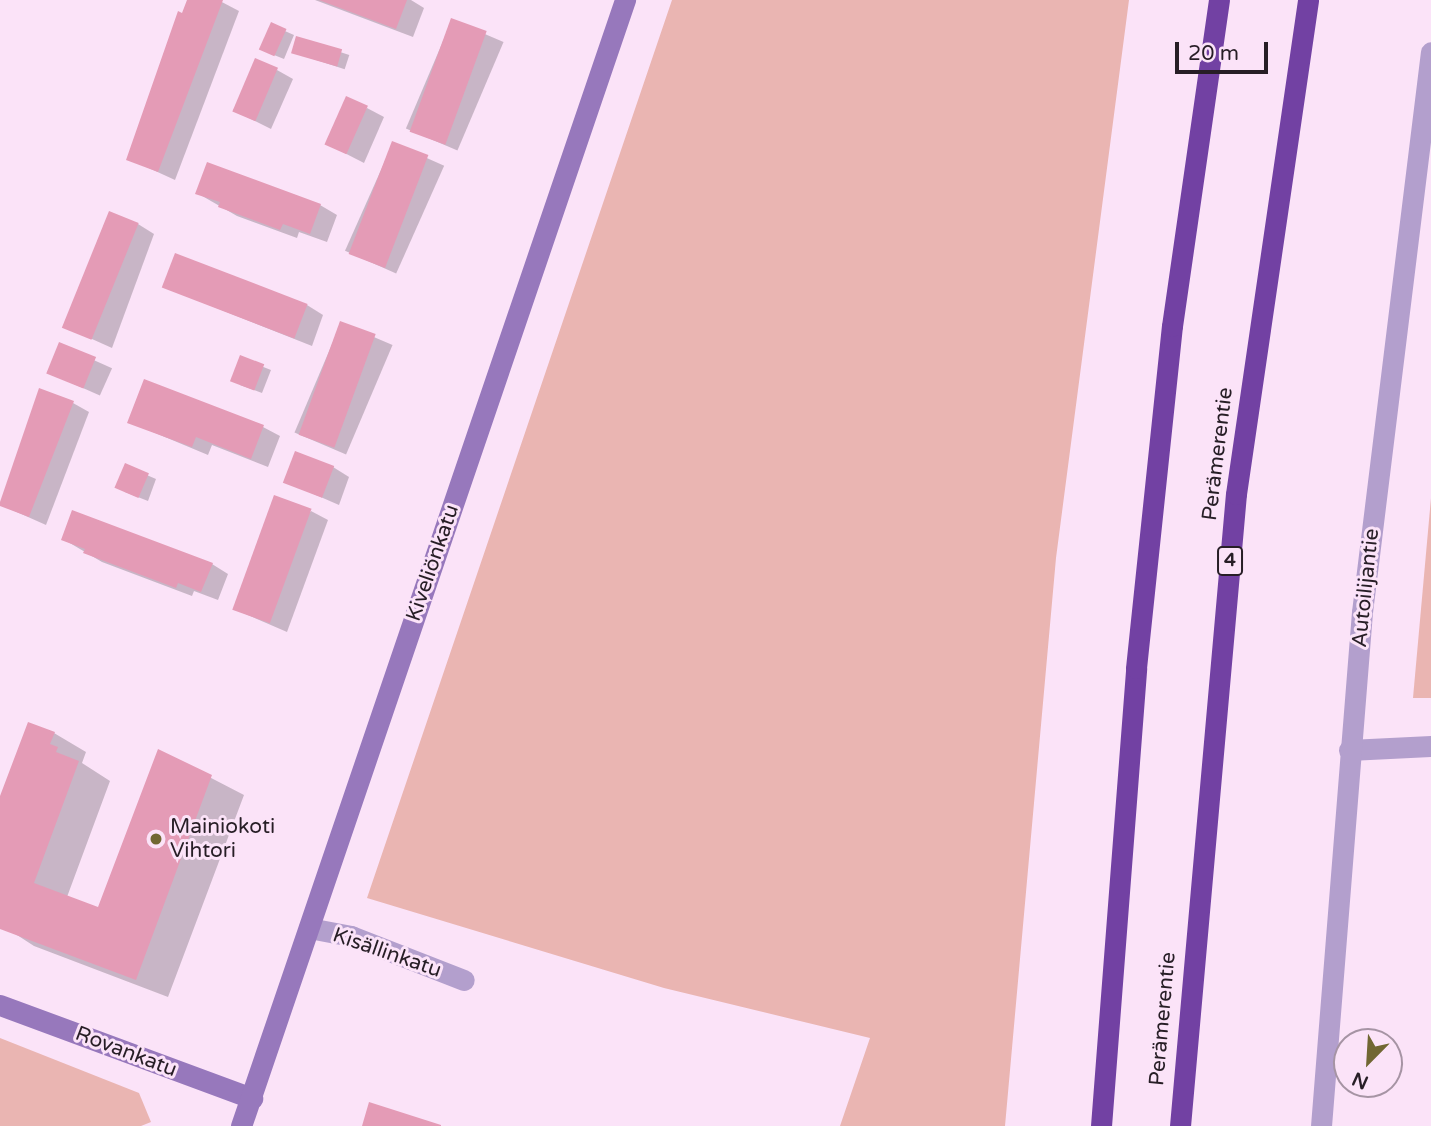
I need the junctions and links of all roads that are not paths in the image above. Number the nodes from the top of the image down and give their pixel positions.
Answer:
1 (625, 0) edge
2 (1219, 0) edge
3 (1308, 0) edge
4 (1431, 52) edge
5 (1431, 746) edge
6 (1349, 750) junction
7 (309, 928) junction
8 (464, 980) dead end
9 (0, 1005) edge
10 (252, 1098) junction
11 (241, 1126) edge
12 (1101, 1126) edge
13 (1180, 1126) edge
14 (1321, 1126) edge

1 - 7 main road, Kiveliönkatu
2 - 12 highway
3 - 13 highway, Perämerentie / 4
4 - 6 street, Autoilijantie
5 - 6 street
6 - 14 street, Autoilijantie
7 - 8 street, Kisällinkatu
7 - 10 main road, Kiveliönkatu
9 - 10 main road, Rovankatu
10 - 11 main road, Kiveliönkatu

